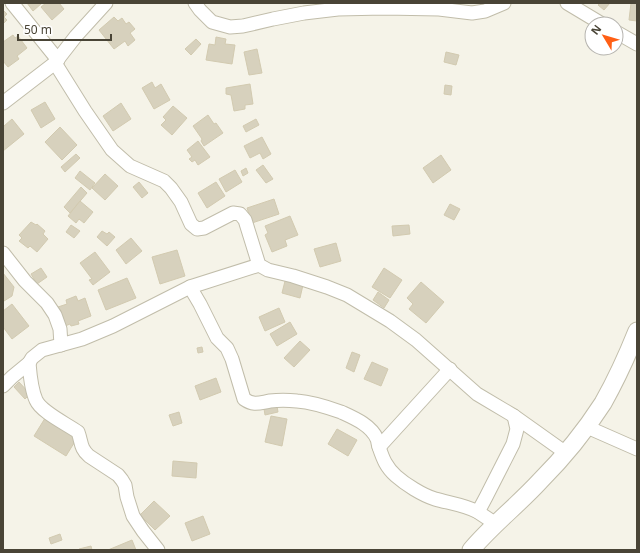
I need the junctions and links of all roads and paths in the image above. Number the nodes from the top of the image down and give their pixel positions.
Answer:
1 (12, 3) edge
2 (106, 3) edge
3 (195, 3) edge
4 (504, 3) edge
5 (567, 3) edge
6 (337, 6) edge
7 (589, 16) edge
8 (624, 37) edge
9 (637, 44) edge
10 (56, 62) junction
11 (3, 103) edge
12 (4, 257) edge
13 (259, 266) junction
14 (190, 287) junction
15 (637, 331) edge
16 (61, 345) junction
17 (29, 363) junction
18 (450, 369) junction
19 (3, 386) edge
20 (514, 416) junction
21 (586, 427) junction
22 (379, 447) junction
23 (637, 448) edge
24 (566, 453) junction
25 (478, 512) junction
26 (496, 524) junction
27 (158, 550) edge
28 (471, 550) edge

1 - 10 street
2 - 10 street
3 - 6 street
4 - 6 street
5 - 7 street
8 - 9 street
10 - 11 street
10 - 13 street
12 - 16 street
13 - 14 street
13 - 18 street
14 - 16 street
14 - 22 street
15 - 21 street
16 - 17 street
17 - 19 street
17 - 27 street
18 - 20 street
18 - 22 street
20 - 24 street
20 - 25 street
21 - 23 street
21 - 24 street
22 - 25 street
24 - 26 street
25 - 26 street
26 - 28 street

